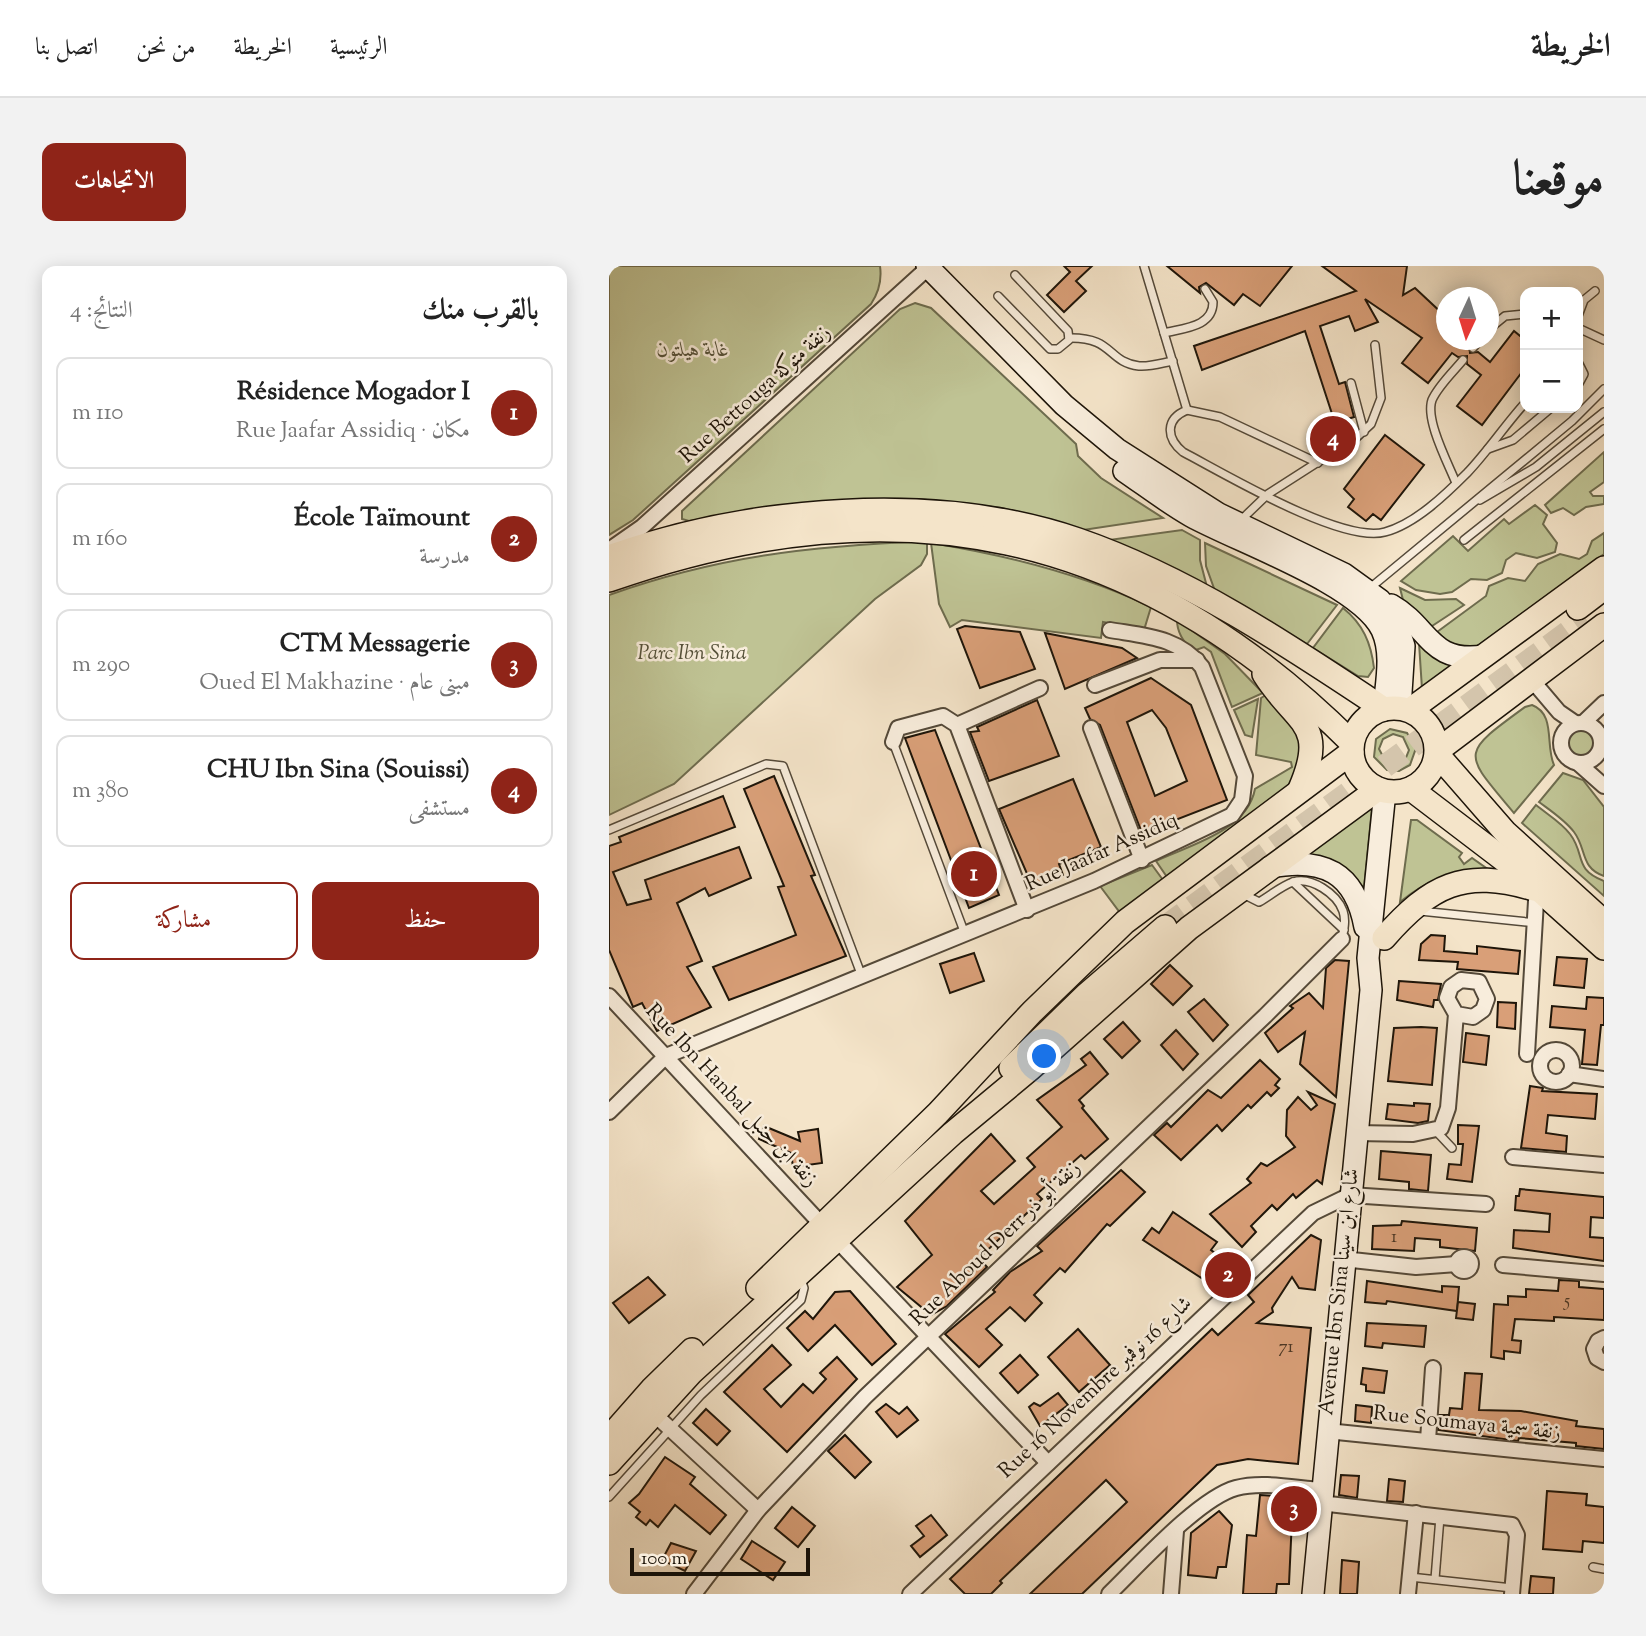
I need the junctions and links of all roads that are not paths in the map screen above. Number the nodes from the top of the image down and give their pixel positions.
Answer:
1 (1144, 266) edge
2 (924, 268) edge
3 (1015, 275) dead end
4 (1205, 289) dead end
5 (1595, 291) dead end
6 (998, 296) dead end
7 (1583, 303) edge
8 (1520, 314) edge
9 (1499, 321) edge
10 (1583, 330) edge
11 (1164, 333) junction
12 (1069, 338) junction
13 (1604, 340) edge
14 (1375, 345) dead end
15 (1463, 360) dead end
16 (1173, 361) junction
17 (1351, 383) dead end
18 (1604, 389) edge
19 (1520, 409) edge
20 (1187, 410) junction
21 (1604, 412) edge
22 (1545, 413) edge
23 (1604, 429) edge
24 (1364, 432) junction
25 (1487, 450) junction
26 (1318, 463) junction
27 (1456, 483) junction
28 (1268, 495) junction
29 (1467, 507) junction
30 (1238, 523) junction
31 (1464, 540) dead end
32 (609, 550) edge
33 (609, 557) edge
34 (1604, 568) edge
35 (609, 580) edge
36 (1604, 588) edge
37 (1374, 595) junction
38 (1593, 615) edge
39 (1110, 630) dead end
40 (1151, 637) junction
41 (1254, 656) junction
42 (1484, 656) junction
43 (1197, 660) junction
44 (1151, 663) junction
45 (1531, 679) junction
46 (1095, 685) dead end
47 (1040, 688) dead end
48 (1604, 705) edge
49 (1394, 709) junction
50 (957, 725) junction
51 (1574, 726) junction
52 (1091, 728) dead end
53 (1598, 732) junction
54 (893, 742) joint
55 (1352, 747) junction
56 (1437, 753) junction
57 (1598, 754) junction
58 (1578, 763) junction
59 (1604, 785) edge
60 (1393, 790) junction
61 (1299, 792) junction
62 (609, 830) edge
63 (1142, 860) junction
64 (1268, 867) junction
65 (1293, 882) junction
66 (1238, 890) junction
67 (1540, 891) junction
68 (1027, 910) junction
69 (1409, 910) junction
70 (1604, 922) edge
71 (1537, 923) junction
72 (965, 934) junction
73 (1343, 934) junction
74 (1377, 943) junction
75 (1604, 948) edge
76 (861, 974) junction
77 (609, 996) edge
78 (1456, 1014) dead end
79 (1527, 1054) dead end
80 (666, 1056) junction
81 (1569, 1074) dead end
82 (1604, 1079) edge
83 (609, 1112) edge
84 (938, 1113) junction
85 (1436, 1131) junction
86 (953, 1132) junction
87 (1356, 1133) junction
88 (1452, 1148) dead end
89 (1513, 1157) dead end
90 (1604, 1165) edge
91 (1350, 1195) junction
92 (1486, 1204) dead end
93 (829, 1232) junction
94 (1343, 1259) junction
95 (1457, 1264) dead end
96 (1503, 1265) dead end
97 (1604, 1274) edge
98 (928, 1337) junction
99 (1604, 1338) edge
100 (1604, 1362) edge
101 (1433, 1368) dead end
102 (661, 1420) junction
103 (1327, 1431) junction
104 (609, 1438) edge
105 (1428, 1440) junction
106 (1604, 1459) edge
107 (609, 1463) edge
108 (1048, 1463) junction
109 (1321, 1496) junction
110 (609, 1497) edge
111 (758, 1510) junction
112 (1416, 1513) junction
113 (1440, 1516) junction
114 (1176, 1531) junction
115 (1593, 1567) dead end
116 (1604, 1569) edge
117 (1410, 1577) junction
118 (1435, 1579) junction
119 (1512, 1591) edge
120 (694, 1594) edge
121 (910, 1594) edge
122 (1109, 1594) edge
123 (1171, 1594) edge
124 (1313, 1594) edge
125 (1408, 1594) edge

1 - 11 lane
2 - 30 main road
2 - 32 street, Rue Bettouga زنقة متوكة
2 - 49 main road
3 - 12 lane
4 - 11 lane
5 - 7 lane
6 - 12 lane
8 - 9 lane
10 - 13 lane
11 - 16 lane
12 - 16 lane
14 - 24 lane
15 - 27 lane
16 - 20 lane
17 - 24 lane
18 - 29 lane
19 - 25 lane
20 - 26 lane
20 - 28 lane
21 - 29 lane
22 - 25 lane
23 - 31 lane
24 - 26 lane
25 - 27 lane
26 - 28 lane
27 - 28 lane
28 - 30 lane
29 - 37 lane
30 - 37 main road
33 - 49 main road
34 - 42 main road
35 - 41 main road
36 - 38 main road
37 - 42 main road
37 - 49 main road
38 - 45 main road
39 - 40 street
40 - 43 street
40 - 44 street
41 - 55 main road
41 - 61 main road
42 - 49 main road
43 - 44 street
43 - 63 street, Rue Jaafar Assidiq
44 - 46 street
45 - 51 street
45 - 56 main road
47 - 50 street
48 - 51 street
48 - 53 street
49 - 55 main road
49 - 56 main road
50 - 54 street
50 - 68 street
51 - 53 street
51 - 58 street
52 - 63 street
53 - 57 street
54 - 72 lane
55 - 60 main road
55 - 61 main road
56 - 60 main road
56 - 70 main road
57 - 58 street
57 - 59 street
58 - 59 street
60 - 64 main road
60 - 67 main road
60 - 74 main road, Avenue Ibn Sina شارع ابن سينا
61 - 84 main road
62 - 76 lane
63 - 68 street, Rue Jaafar Assidiq
64 - 66 main road
64 - 74 main road
65 - 66 lane
65 - 73 lane
65 - 73 lane
66 - 86 main road
67 - 69 main road
67 - 71 street
67 - 75 main road
68 - 72 street, Rue Jaafar Assidiq
69 - 71 lane
69 - 74 main road
71 - 79 street
72 - 76 street, Rue Jaafar Assidiq
73 - 98 street, Rue Aboud Derr زنقة أبو ذر
74 - 87 main road, Avenue Ibn Sina شارع ابن سينا
76 - 80 street, Rue Jaafar Assidiq
77 - 80 street, Rue Ibn Hanbal زنقة ابن حنبل
78 - 85 street
80 - 83 street
80 - 93 street, Rue Ibn Hanbal زنقة ابن حنبل
81 - 82 street
84 - 86 main road
84 - 93 main road
85 - 87 street
85 - 88 lane
86 - 93 main road
87 - 91 main road, Avenue Ibn Sina شارع ابن سينا
89 - 90 street
91 - 92 street
91 - 94 main road, Avenue Ibn Sina شارع ابن سينا
91 - 108 street, Rue 16 Novembre شارع 16 نوفمبر
93 - 98 street, Rue Ibn Hanbal زنقة ابن حنبل
93 - 102 main road
93 - 104 main road
94 - 95 street
94 - 103 main road, Avenue Ibn Sina شارع ابن سينا
96 - 97 street
98 - 108 street, Rue Ibn Hanbal زنقة ابن حنبل
98 - 111 street, Rue Aboud Derr زنقة أبو ذر
99 - 100 street
101 - 105 street
102 - 107 main road
102 - 110 lane
102 - 111 street
103 - 105 street, Rue Soumaya زنقة سمية
103 - 109 main road, Avenue Ibn Sina شارع ابن سينا
105 - 106 street, Rue Soumaya زنقة سمية
108 - 121 street, Rue 16 Novembre شارع 16 نوفمبر
109 - 112 street
109 - 114 street
109 - 124 main road, Avenue Ibn Sina شارع ابن سينا
111 - 120 street, Rue Aboud Derr زنقة أبو ذر
112 - 113 street
112 - 117 street
113 - 118 lane
113 - 119 street
114 - 122 street
114 - 123 street
115 - 116 lane
117 - 118 lane
117 - 125 street
118 - 119 lane

